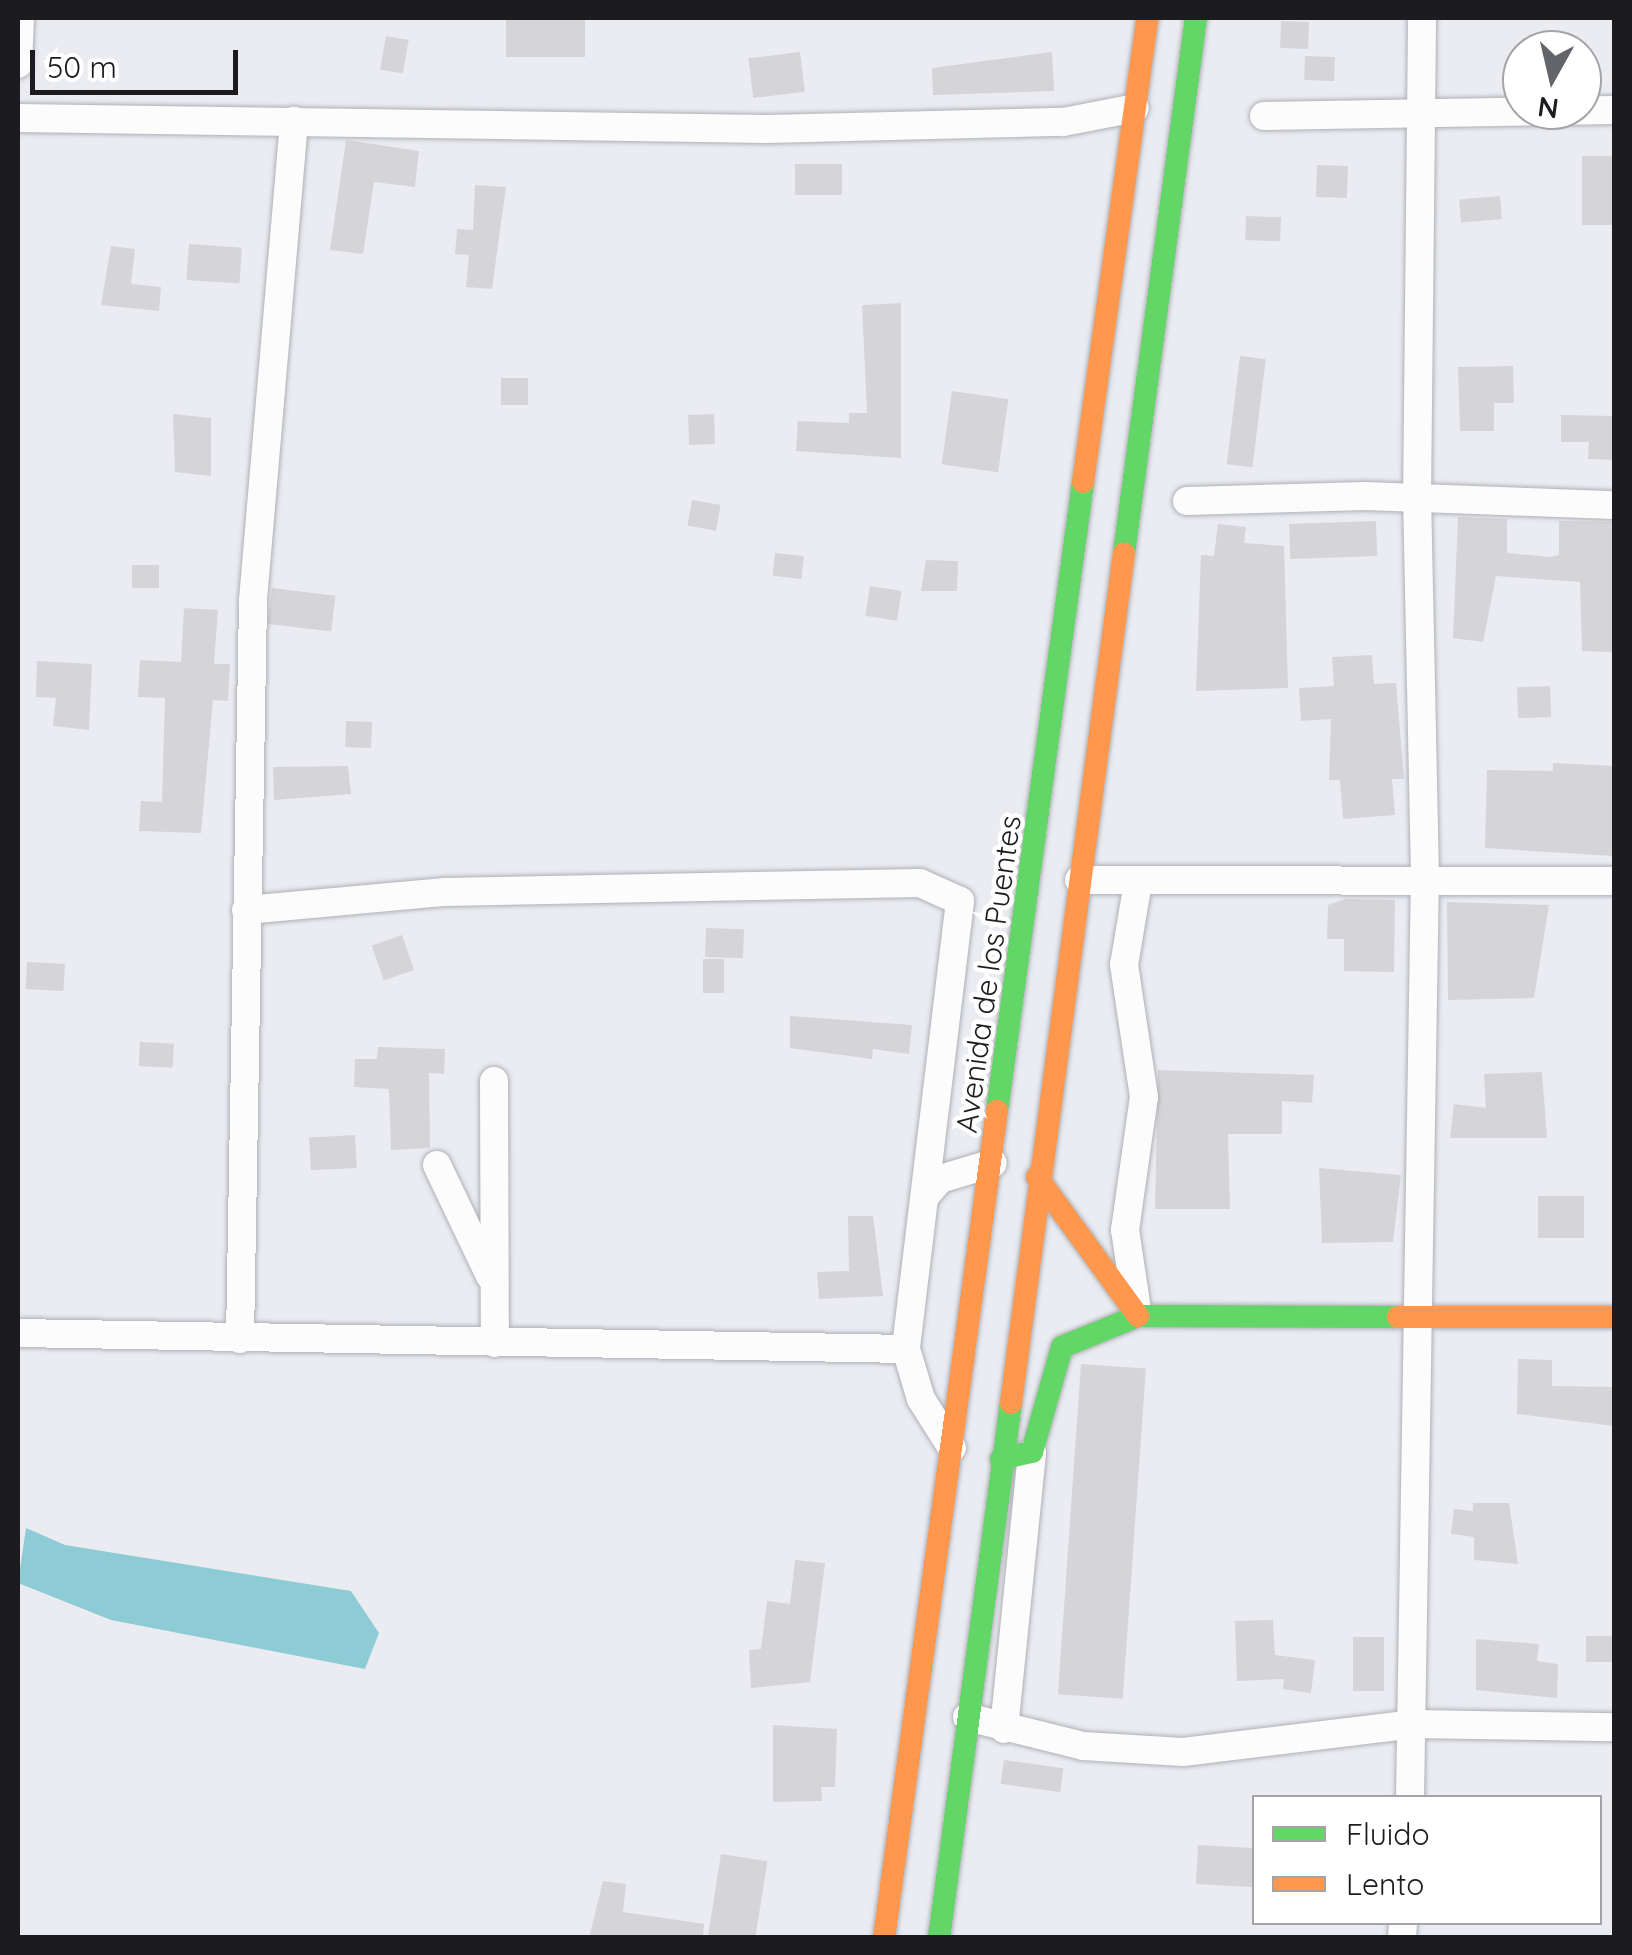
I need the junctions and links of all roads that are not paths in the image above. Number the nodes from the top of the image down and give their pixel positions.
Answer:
1 (20, 18) edge
2 (1147, 18) edge
3 (1196, 18) edge
4 (1422, 18) edge
5 (18, 64) edge
6 (1135, 108) junction
7 (1614, 110) edge
8 (1264, 116) dead end
9 (1422, 117) junction
10 (18, 118) edge
11 (294, 121) junction
12 (1416, 500) junction
13 (1187, 502) dead end
14 (1614, 505) edge
15 (1425, 876) junction
16 (1079, 880) junction
17 (1614, 881) edge
18 (1138, 882) junction
19 (246, 910) junction
20 (494, 1081) dead end
21 (993, 1163) junction
22 (437, 1165) dead end
23 (1038, 1177) junction
24 (928, 1193) junction
25 (492, 1282) junction
26 (1138, 1316) junction
27 (1614, 1317) edge
28 (1420, 1322) junction
29 (18, 1333) edge
30 (240, 1339) junction
31 (495, 1343) junction
32 (906, 1350) junction
33 (954, 1451) junction
34 (1032, 1452) junction
35 (1001, 1459) junction
36 (967, 1716) junction
37 (1414, 1724) junction
38 (1614, 1727) edge
39 (1004, 1729) junction
40 (1410, 1795) edge
41 (884, 1938) edge
42 (939, 1938) edge

1 - 5 street
2 - 6 main road, Avenida de los Puentes
3 - 16 main road
4 - 9 street
6 - 11 street
6 - 21 main road, Avenida de los Puentes
7 - 9 street
8 - 9 street
9 - 12 street
10 - 11 street
11 - 19 street
12 - 13 street
12 - 14 street
12 - 15 street
15 - 17 street
15 - 18 street
15 - 28 street
16 - 18 street
16 - 23 main road
18 - 26 street
19 - 24 street
19 - 30 street
20 - 25 street
21 - 24 street
21 - 33 main road, Avenida de los Puentes
22 - 25 street
23 - 26 main road
23 - 35 main road
24 - 32 street
25 - 31 street
26 - 28 main road
26 - 34 main road
27 - 28 main road
28 - 37 street
29 - 30 street
30 - 31 street
31 - 32 street
32 - 33 street
33 - 41 main road, Avenida de los Puentes
34 - 35 main road
34 - 39 street
35 - 36 main road
36 - 39 street
36 - 42 main road
37 - 38 street
37 - 39 street
37 - 40 street

